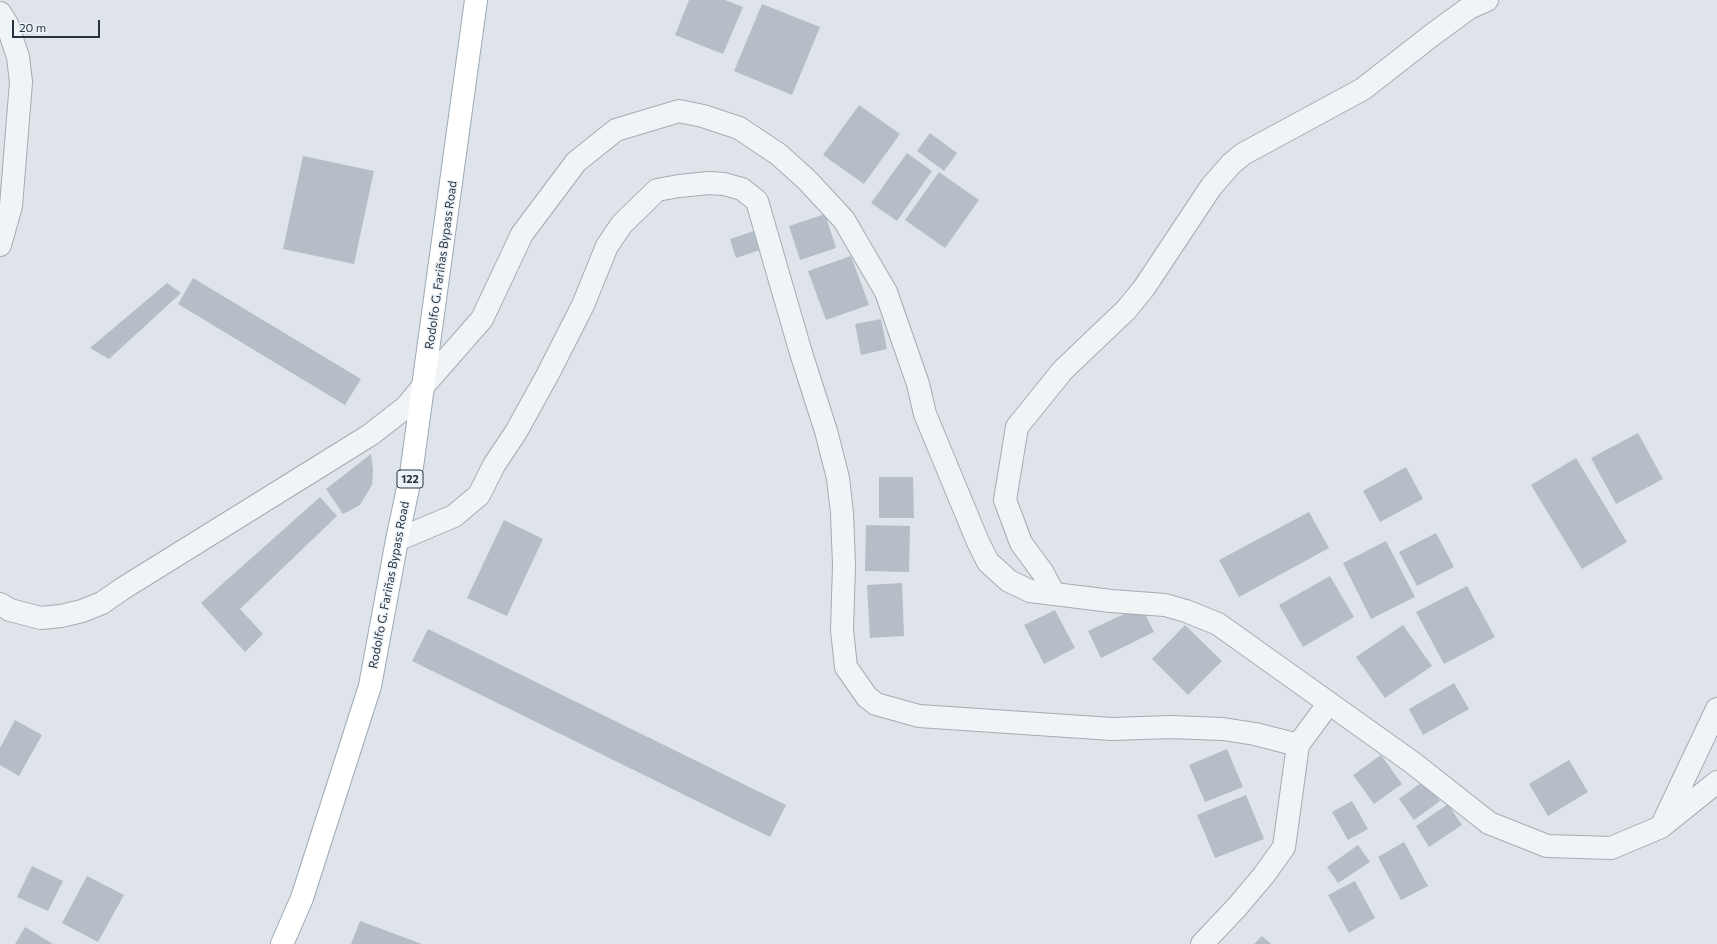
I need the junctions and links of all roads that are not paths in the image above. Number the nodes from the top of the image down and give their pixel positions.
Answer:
1 (476, 0) edge
2 (1487, 0) edge
3 (0, 13) edge
4 (0, 245) edge
5 (425, 384) junction
6 (397, 540) junction
7 (1054, 594) junction
8 (0, 604) edge
9 (1329, 703) junction
10 (1717, 709) edge
11 (1298, 745) junction
12 (1717, 782) edge
13 (1661, 827) junction
14 (282, 944) edge
15 (1202, 944) edge

1 - 5 main road, Rodolfo G. Fariñas Bypass Road / 122
2 - 7 street
3 - 4 street
5 - 6 main road, Rodolfo G. Fariñas Bypass Road / 122
5 - 7 street
5 - 8 street
6 - 11 street
6 - 14 main road, Rodolfo G. Fariñas Bypass Road / 122
7 - 9 street
9 - 11 street
9 - 13 street
10 - 13 street
11 - 15 street
12 - 13 street

